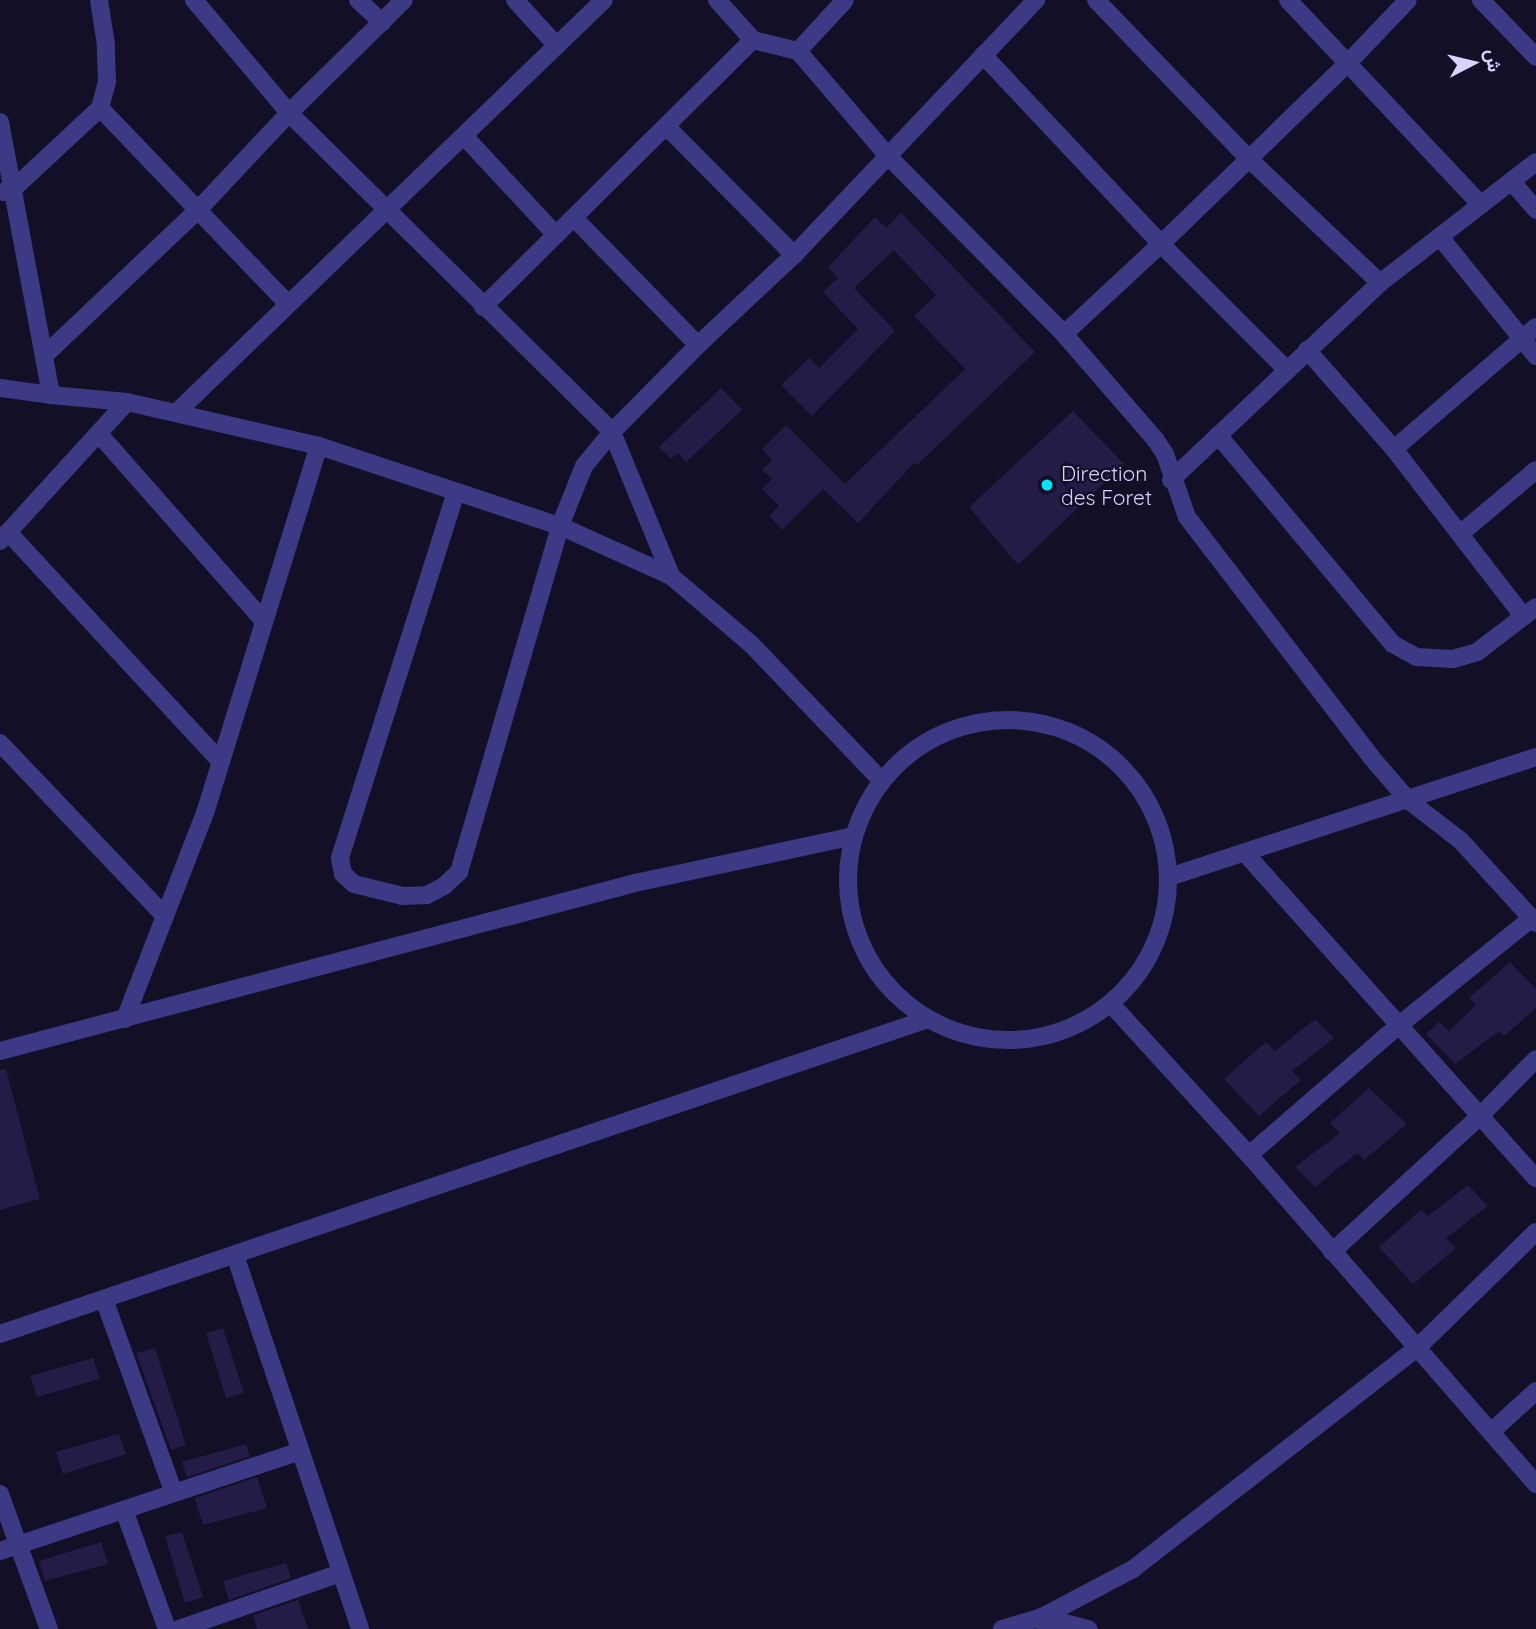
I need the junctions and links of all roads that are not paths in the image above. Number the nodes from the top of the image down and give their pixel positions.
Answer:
1 (99, 0) edge
2 (194, 0) edge
3 (358, 0) edge
4 (404, 0) edge
5 (515, 0) edge
6 (604, 0) edge
7 (717, 0) edge
8 (845, 0) edge
9 (1036, 0) edge
10 (1096, 0) edge
11 (1288, 0) edge
12 (1408, 0) edge
13 (1481, 0) edge
14 (382, 22) junction
15 (753, 40) junction
16 (557, 46) junction
17 (798, 51) junction
18 (983, 55) junction
19 (1536, 57) edge
20 (1347, 64) junction
21 (100, 108) junction
22 (289, 113) junction
23 (0, 122) edge
24 (666, 126) junction
25 (464, 136) junction
26 (887, 155) junction
27 (1248, 158) junction
28 (1536, 162) edge
29 (1512, 182) junction
30 (6, 192) edge
31 (1480, 204) junction
32 (389, 209) junction
33 (1536, 210) edge
34 (197, 211) junction
35 (574, 218) junction
36 (556, 235) junction
37 (1440, 237) junction
38 (1161, 244) junction
39 (794, 255) junction
40 (1380, 283) junction
41 (288, 304) junction
42 (483, 307) junction
43 (1529, 333) edge
44 (1063, 334) junction
45 (698, 345) junction
46 (1307, 351) junction
47 (45, 355) junction
48 (1536, 356) edge
49 (1287, 370) junction
50 (0, 388) edge
51 (51, 396) junction
52 (127, 402) junction
53 (177, 412) junction
54 (612, 432) junction
55 (99, 434) junction
56 (1218, 435) junction
57 (318, 446) junction
58 (1394, 449) junction
59 (1536, 470) edge
60 (1171, 480) junction
61 (456, 492) junction
62 (560, 526) junction
63 (1460, 534) junction
64 (4, 536) edge
65 (671, 576) junction
66 (1530, 612) edge
67 (264, 621) junction
68 (0, 743) edge
69 (1536, 757) edge
70 (221, 762) junction
71 (882, 780) junction
72 (1408, 800) junction
73 (854, 836) junction
74 (1245, 853) junction
75 (1169, 877) junction
76 (1532, 915) edge
77 (165, 916) junction
78 (1111, 1004) junction
79 (125, 1019) junction
80 (928, 1019) junction
81 (1398, 1026) junction
82 (0, 1051) edge
83 (1536, 1059) edge
84 (1482, 1115) junction
85 (1249, 1155) junction
86 (1536, 1178) edge
87 (1536, 1232) edge
88 (1332, 1252) junction
89 (235, 1255) junction
90 (104, 1299) junction
91 (0, 1334) edge
92 (1417, 1348) junction
93 (1536, 1391) edge
94 (1491, 1432) junction
95 (300, 1451) junction
96 (1536, 1484) edge
97 (174, 1493) junction
98 (0, 1494) edge
99 (124, 1510) junction
100 (18, 1545) junction
101 (0, 1551) edge
102 (341, 1573) junction
103 (1044, 1623) edge
104 (189, 1627) edge
105 (49, 1629) edge
106 (167, 1629) edge
107 (360, 1629) edge
108 (1002, 1629) edge
109 (1088, 1629) edge

1 - 21 street
2 - 22 street
3 - 14 street
4 - 14 street
5 - 16 street
6 - 16 street
7 - 15 street
8 - 17 street
9 - 18 street
10 - 27 street
11 - 20 street
12 - 20 street
13 - 19 street
14 - 22 street
15 - 17 street
15 - 24 street
16 - 25 street
17 - 26 street
18 - 26 street
18 - 38 street
20 - 27 street
20 - 31 street
21 - 30 street
21 - 34 street
22 - 32 street
22 - 34 street
23 - 30 street
24 - 35 street
24 - 39 street
25 - 32 street
25 - 36 street
26 - 39 street
26 - 44 street
27 - 38 street
27 - 40 street
28 - 29 street
29 - 31 street
29 - 33 street
30 - 47 street
31 - 37 street
32 - 41 street
32 - 42 street
34 - 41 street
34 - 47 street
35 - 36 street
35 - 45 street
36 - 42 street
37 - 40 street
37 - 43 street
38 - 44 street
38 - 49 street
39 - 45 street
40 - 46 street
41 - 53 street
42 - 54 street
43 - 48 street
43 - 58 street
44 - 60 street
45 - 54 street
46 - 49 street
46 - 58 street
47 - 51 street
49 - 56 street
50 - 51 street
51 - 52 street
52 - 53 street
52 - 55 street
53 - 57 street
54 - 62 street
54 - 65 street
55 - 64 street
55 - 67 street
56 - 60 street
56 - 66 street
57 - 61 street
57 - 67 street
58 - 63 street
59 - 63 street
60 - 72 street
61 - 62 street
61 - 62 street
62 - 65 street
63 - 66 street
64 - 70 street
65 - 71 street
67 - 70 street
68 - 77 street
69 - 72 street
70 - 77 street
71 - 73 street
71 - 75 street
72 - 74 street
72 - 76 street
73 - 79 street
73 - 80 street
74 - 75 street
74 - 81 street
75 - 78 street
76 - 81 street
77 - 79 street
78 - 80 street
78 - 85 street
79 - 82 street
80 - 89 street
81 - 84 street
81 - 85 street
83 - 84 street
84 - 86 street
84 - 88 street
85 - 88 street
87 - 92 street
88 - 92 street
89 - 90 street
89 - 95 street
90 - 91 street
90 - 97 street
92 - 94 street
92 - 103 street
93 - 94 street
94 - 96 street
95 - 97 street
95 - 102 street
97 - 99 street
98 - 100 street
99 - 100 street
99 - 106 street
100 - 101 street
100 - 105 street
102 - 104 street
102 - 107 street
103 - 108 street
103 - 109 street

